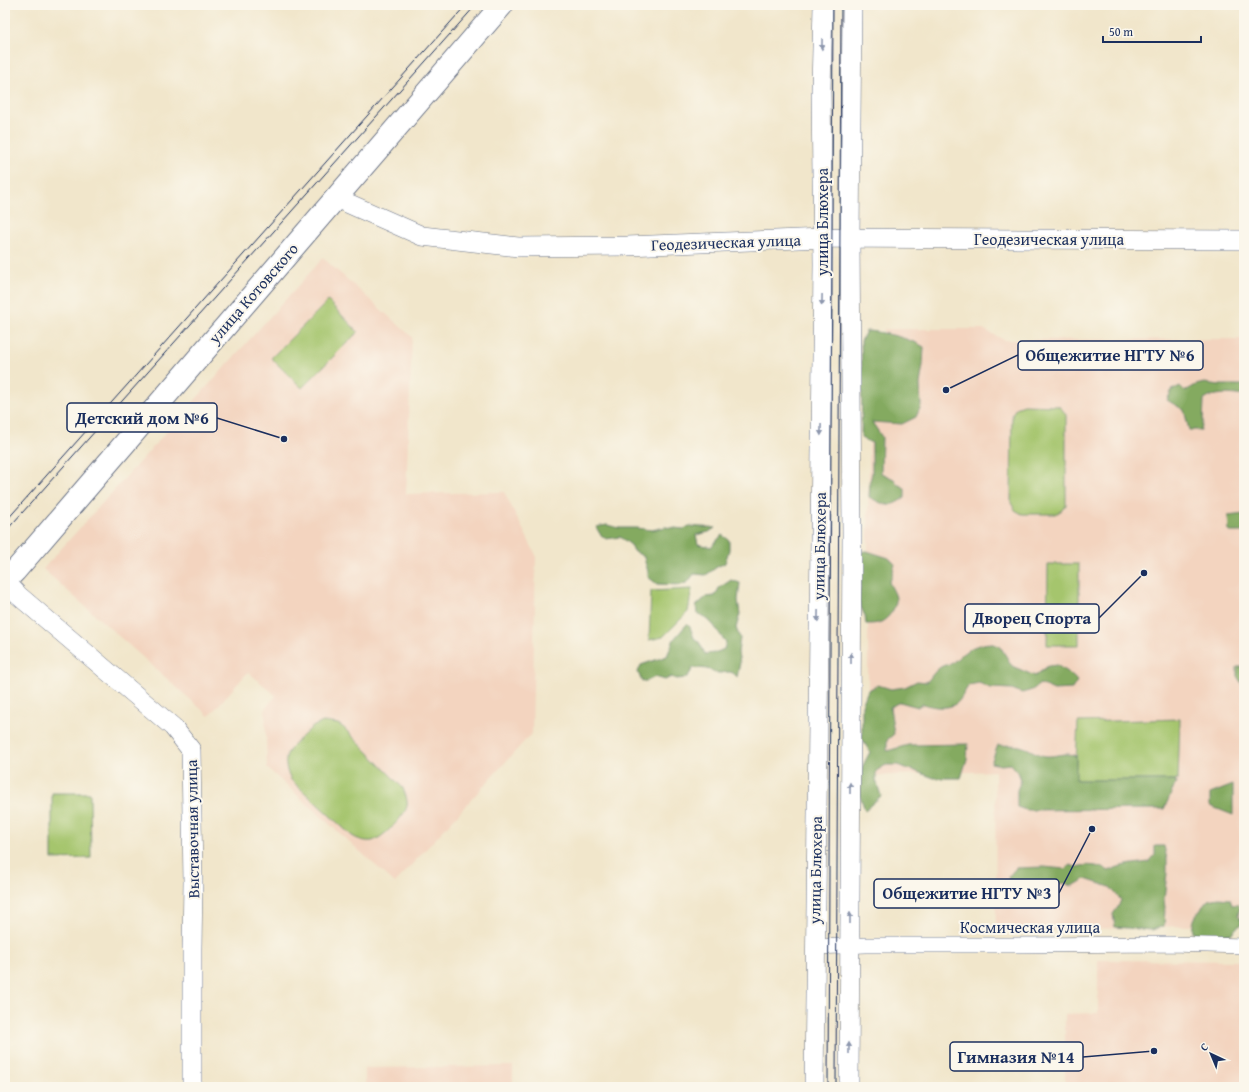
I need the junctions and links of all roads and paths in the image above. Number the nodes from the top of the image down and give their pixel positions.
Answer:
1 (502, 5) edge
2 (823, 5) edge
3 (852, 5) edge
4 (336, 198) junction
5 (823, 238) junction
6 (850, 238) junction
7 (1244, 240) edge
8 (5, 581) edge
9 (850, 946) junction
10 (1244, 946) edge
11 (815, 947) junction
12 (192, 1087) edge
13 (814, 1087) edge
14 (848, 1087) edge

1 - 4 main road, улица Котовского
2 -> 5 street, улица Блюхера
3 - 6 street, улица Блюхера
4 - 5 street, Геодезическая улица
4 - 8 main road, улица Котовского
5 - 6 street, Геодезическая улица
5 -> 11 street, улица Блюхера
6 - 7 street, Геодезическая улица
9 -> 6 street, улица Блюхера
8 - 12 street, Выставочная улица
9 - 10 street, Космическая улица
9 - 11 street, Космическая улица
14 -> 9 street, улица Блюхера
11 - 13 street, улица Блюхера

